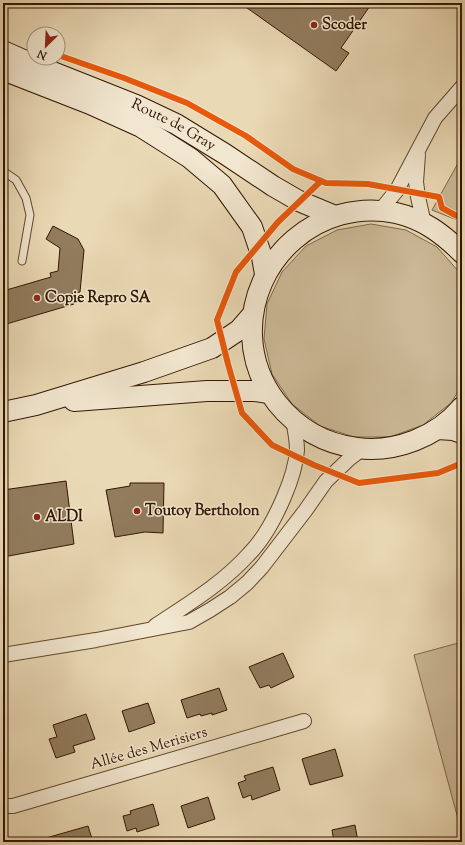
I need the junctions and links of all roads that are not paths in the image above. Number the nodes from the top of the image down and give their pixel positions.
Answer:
1 (3, 51) edge
2 (3, 70) edge
3 (462, 87) edge
4 (418, 150) junction
5 (3, 171) edge
6 (380, 211) junction
7 (335, 216) junction
8 (424, 224) junction
9 (458, 245) edge
10 (22, 261) dead end
11 (265, 274) junction
12 (252, 315) junction
13 (270, 393) junction
14 (36, 405) junction
15 (462, 407) edge
16 (3, 412) edge
17 (293, 420) junction
18 (437, 429) junction
19 (462, 433) edge
20 (362, 449) junction
21 (150, 630) junction
22 (3, 655) edge
23 (304, 721) dead end
24 (3, 806) edge

1 - 7 main road, Route de Gray
2 - 11 main road, Route de Gray
3 - 4 street
4 - 6 street
4 - 8 street
5 - 10 lane
6 - 7 main road
6 - 8 main road
7 - 11 main road
8 - 9 main road
11 - 12 main road
12 - 13 main road
12 - 14 main road
13 - 14 main road
13 - 17 main road
14 - 16 main road
15 - 18 main road
17 - 20 main road
17 - 21 street
18 - 19 main road
18 - 20 main road
20 - 21 street
21 - 22 street
23 - 24 street, Allée des Merisiers

